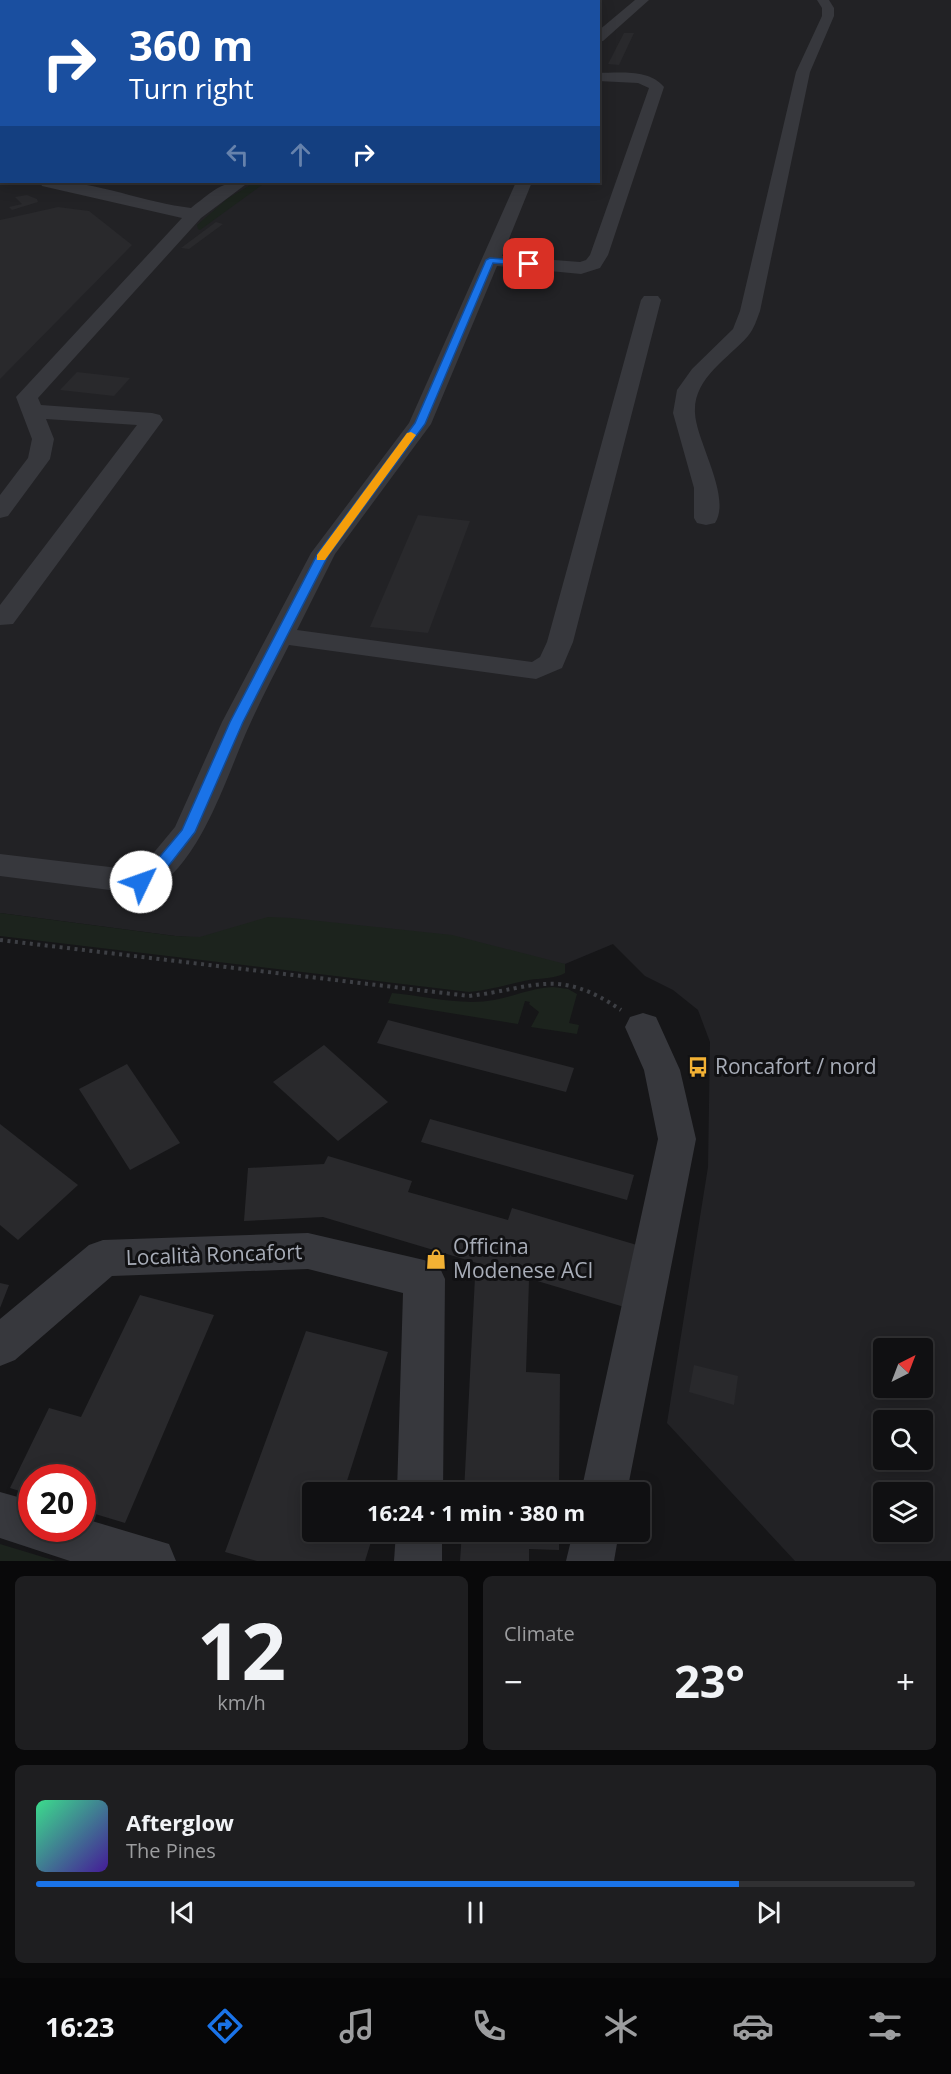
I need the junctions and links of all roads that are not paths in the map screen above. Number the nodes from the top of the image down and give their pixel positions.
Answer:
1 (823, 0) edge
2 (640, 3) edge
3 (600, 36) edge
4 (600, 77) edge
5 (52, 183) edge
6 (239, 183) edge
7 (524, 183) edge
8 (195, 214) junction
9 (490, 260) junction
10 (651, 300) dead end
11 (32, 411) junction
12 (87, 414) junction
13 (41, 434) junction
14 (0, 511) edge
15 (706, 518) dead end
16 (0, 617) edge
17 (281, 636) junction
18 (0, 865) edge
19 (643, 1027) road end
20 (0, 1346) edge
21 (420, 1482) edge
22 (606, 1482) edge
23 (0, 1515) edge
24 (18, 1521) edge
25 (84, 1542) edge
26 (419, 1542) edge
27 (594, 1542) edge
28 (152, 1561) edge
29 (418, 1561) edge
30 (590, 1561) edge

1 - 15 street
2 - 3 street
4 - 9 street
5 - 8 street
6 - 8 street
7 - 9 street
8 - 11 street
9 - 17 street
10 - 17 street
11 - 12 street
11 - 13 street
12 - 13 street
12 - 16 street
13 - 14 street
17 - 18 street
19 - 22 street
20 - 21 street, Località Roncafort
23 - 24 street
25 - 28 street
26 - 29 street
27 - 30 street

